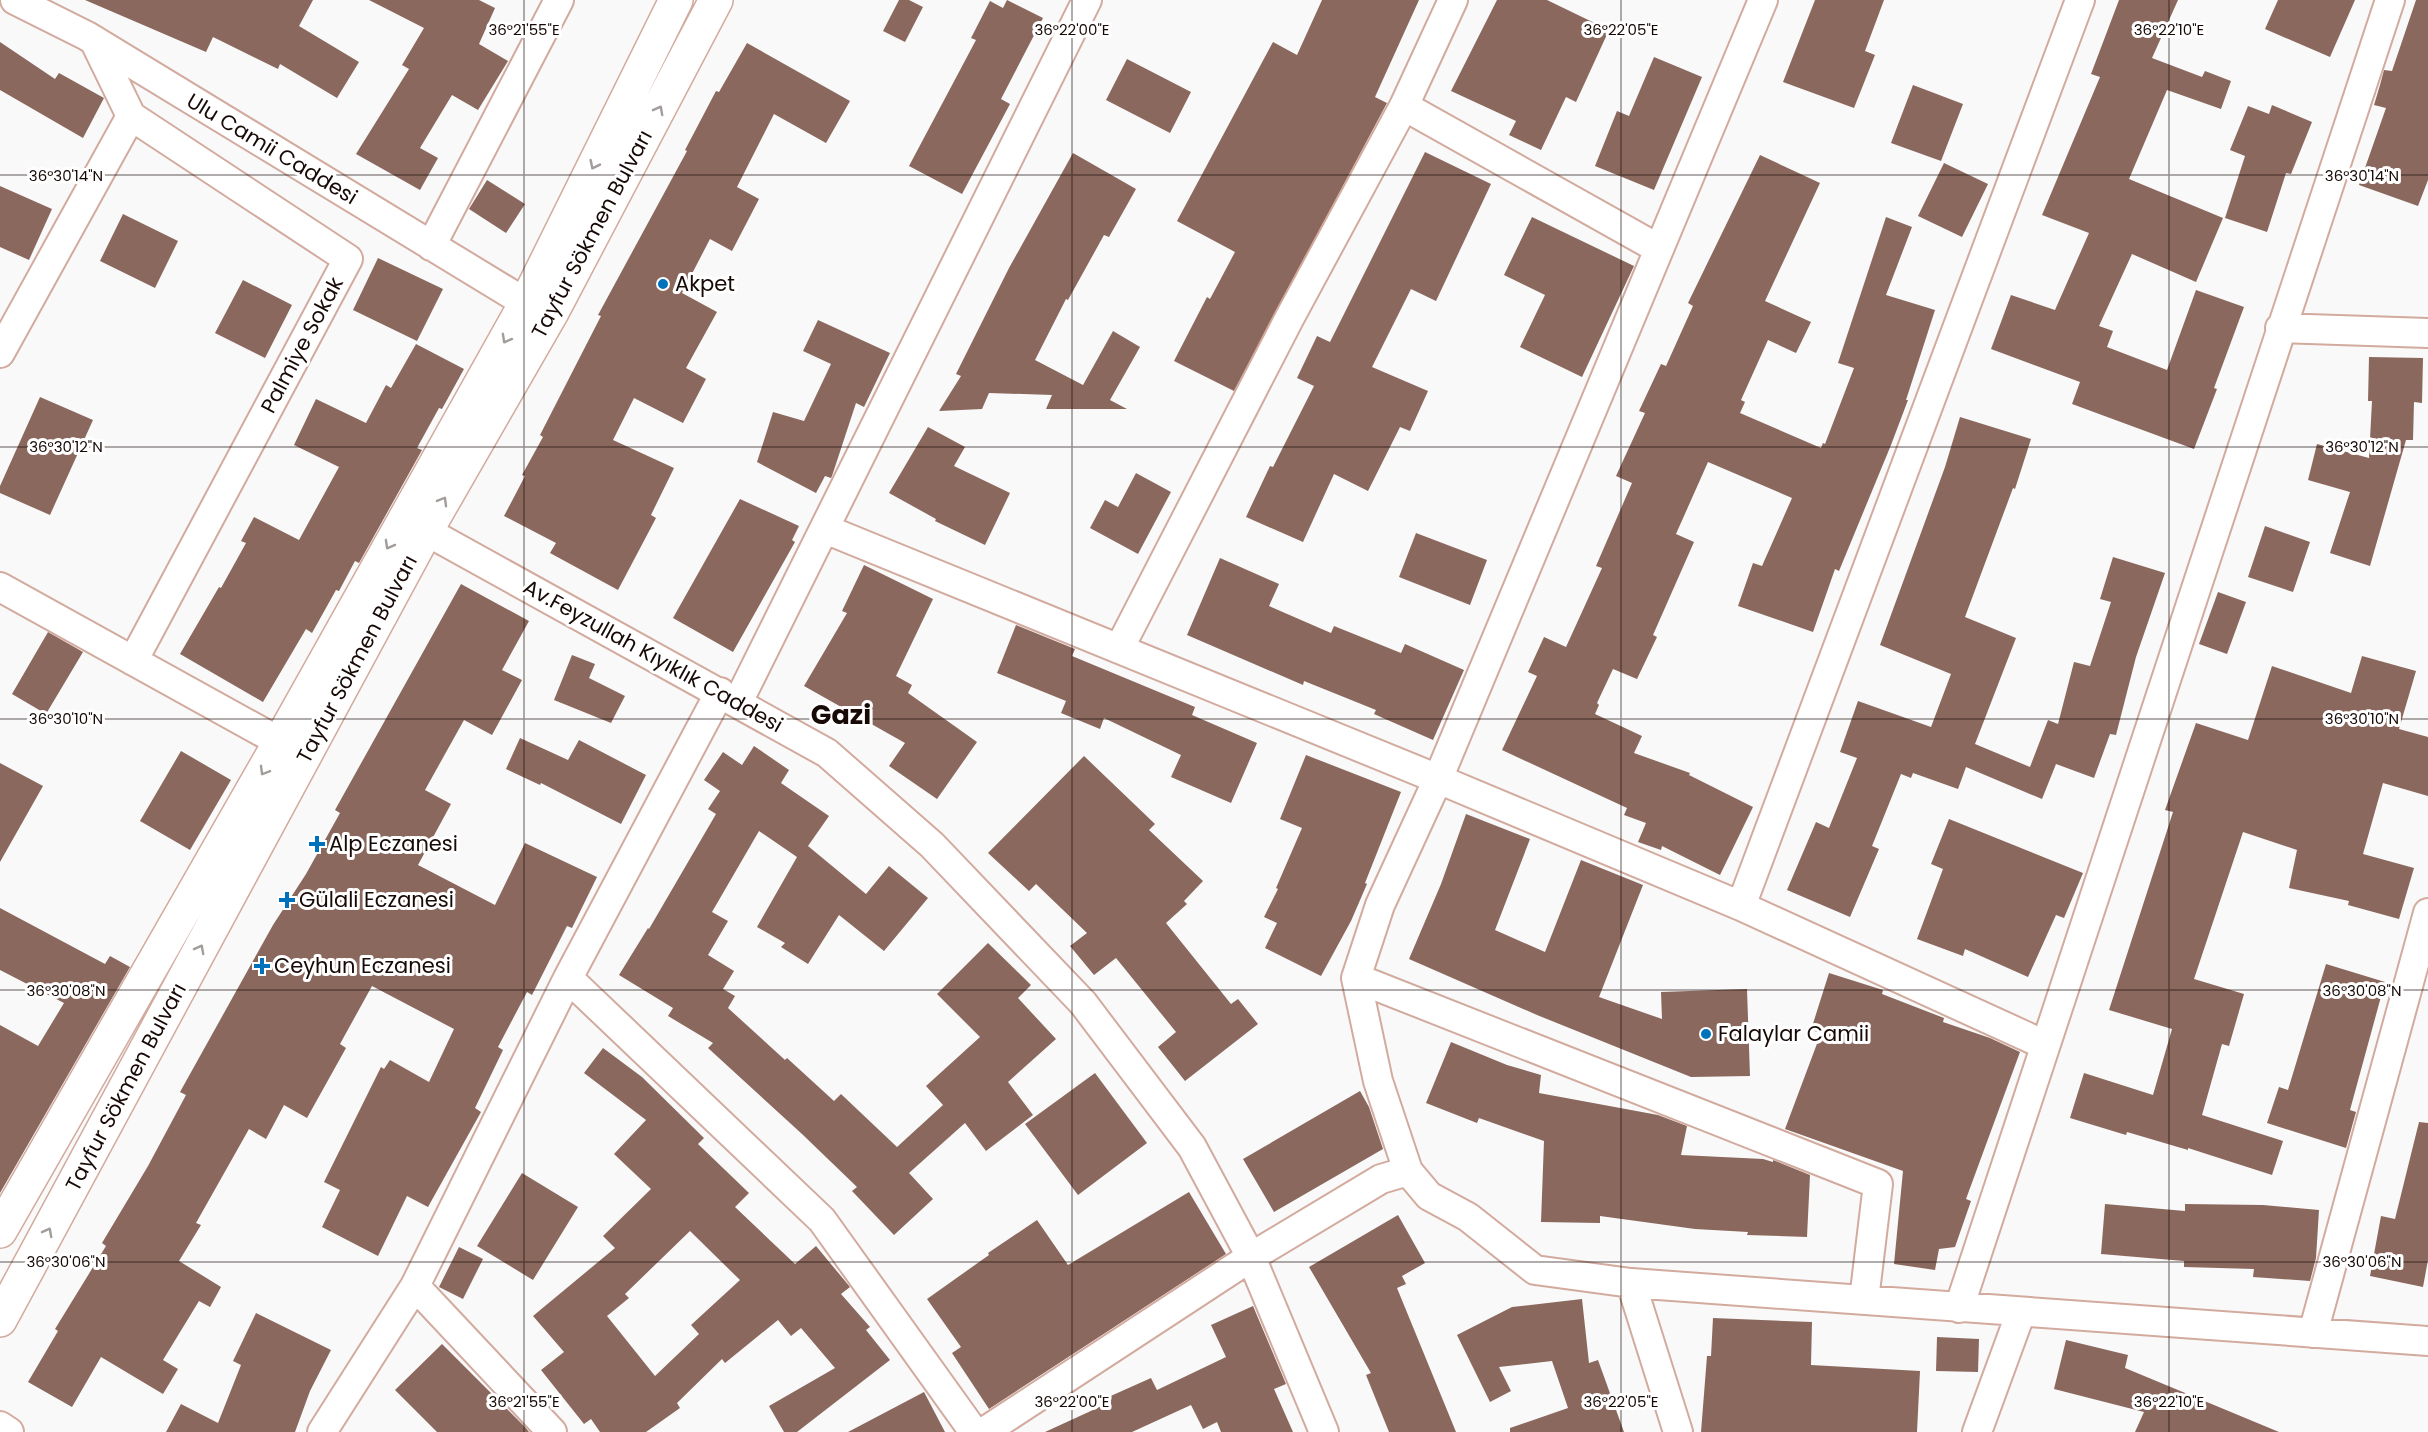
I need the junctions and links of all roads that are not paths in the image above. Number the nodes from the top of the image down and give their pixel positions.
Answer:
1 (15, 0) edge
2 (559, 0) edge
3 (676, 0) edge
4 (716, 0) edge
5 (1087, 0) edge
6 (1453, 0) edge
7 (1763, 0) edge
8 (2080, 0) edge
9 (2390, 0) edge
10 (94, 40) junction
11 (1404, 106) junction
12 (130, 116) junction
13 (431, 246) junction
14 (1659, 249) junction
15 (526, 303) junction
16 (2280, 328) junction
17 (2428, 333) edge
18 (0, 353) edge
19 (825, 529) junction
20 (426, 531) junction
21 (2, 592) edge
22 (1119, 649) junction
23 (133, 661) junction
24 (729, 697) junction
25 (280, 742) junction
26 (1438, 779) junction
27 (1741, 906) junction
28 (2428, 912) edge
29 (568, 978) junction
30 (1356, 978) junction
31 (2045, 1045) junction
32 (1408, 1171) junction
33 (0, 1231) edge
34 (1251, 1257) junction
35 (1630, 1283) junction
36 (415, 1286) junction
37 (1864, 1300) junction
38 (1959, 1308) junction
39 (2021, 1312) junction
40 (0, 1320) edge
41 (2313, 1333) junction
42 (2428, 1341) edge
43 (0, 1426) edge
44 (9, 1432) edge
45 (322, 1432) edge
46 (552, 1432) edge
47 (974, 1432) edge
48 (984, 1432) edge
49 (1324, 1432) edge
50 (1678, 1432) edge
51 (1977, 1432) edge

1 - 10 street, Ulu Camii Caddesi
2 - 13 street
3 -> 15 main road, Tayfur Sökmen Bulvarı
20 -> 4 main road, Tayfur Sökmen Bulvarı
5 - 19 street
6 - 11 street
7 - 14 street
8 - 27 street
9 - 16 street
10 - 12 street
10 - 13 street, Ulu Camii Caddesi
11 - 14 street
11 - 22 street
12 - 18 street
12 - 23 street, Palmiye Sokak
13 - 15 street, Ulu Camii Caddesi
14 - 26 street
15 -> 25 main road, Tayfur Sökmen Bulvarı
16 - 17 street
16 - 31 street
19 - 22 street
19 - 24 street
20 - 24 street, Av.Feyzullah Kıyıklık Caddesi
40 -> 20 main road, Tayfur Sökmen Bulvarı
21 - 23 street
22 - 26 street
23 - 25 street
24 - 29 street
24 - 34 street, Av.Feyzullah Kıyıklık Caddesi
25 -> 33 main road, Tayfur Sökmen Bulvarı
26 - 27 street
26 - 30 street
27 - 31 street
28 - 41 street
29 - 36 street
29 - 47 street
30 - 32 street
30 - 37 street
31 - 38 street
32 - 34 street
32 - 35 street
34 - 48 street
34 - 49 street, Av.Feyzullah Kıyıklık Caddesi
35 - 37 street
35 - 50 street
36 - 45 street
36 - 46 street
37 - 38 street
38 - 39 street
39 - 41 street
39 - 51 street
41 - 42 street
43 - 44 street

